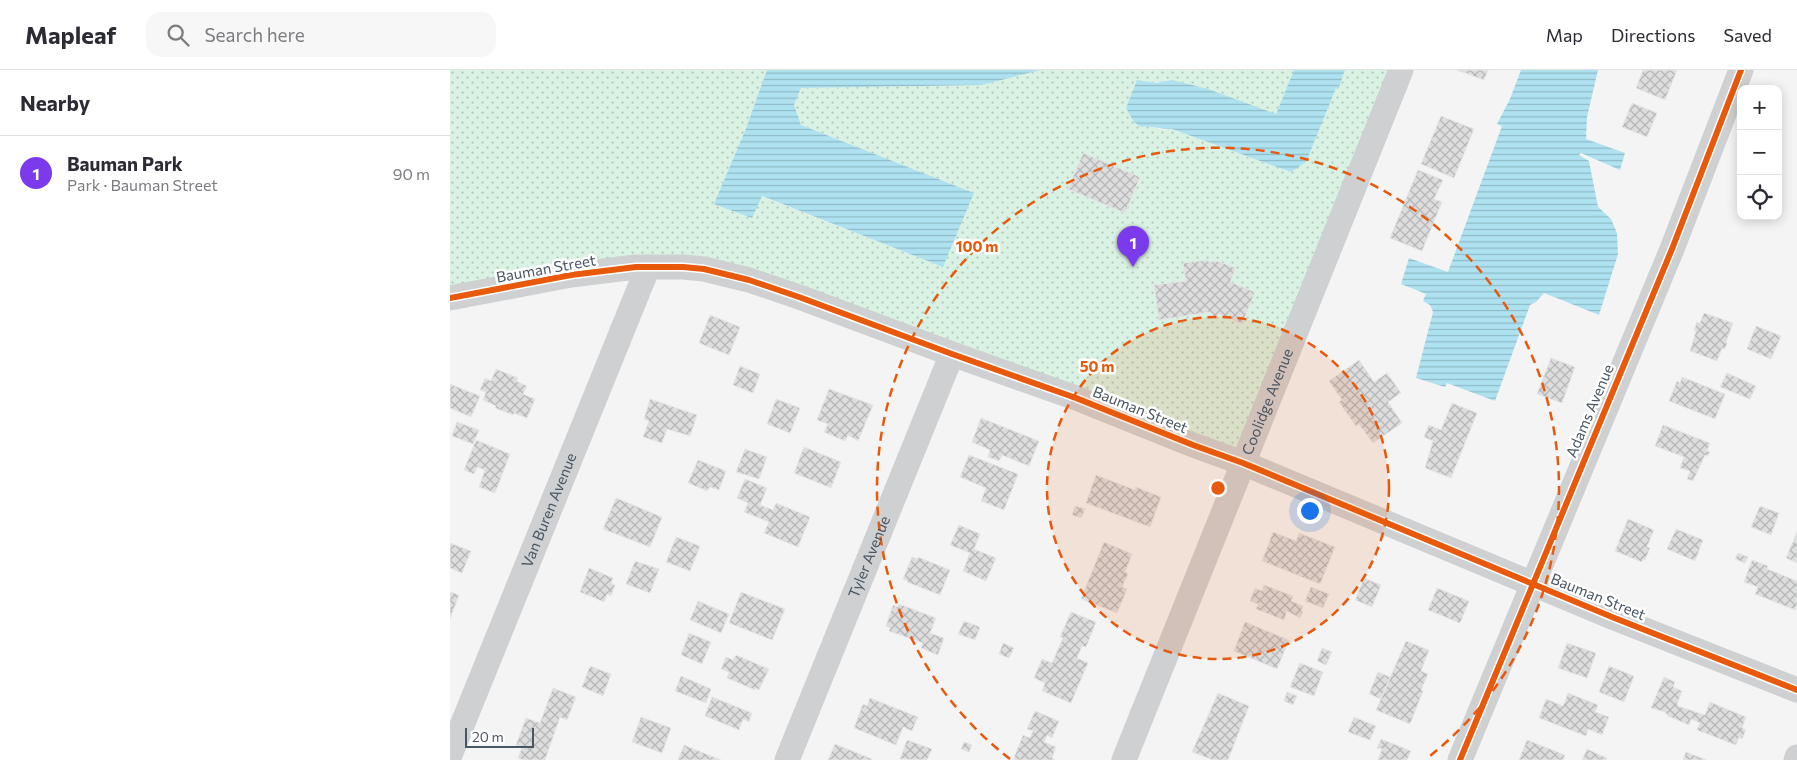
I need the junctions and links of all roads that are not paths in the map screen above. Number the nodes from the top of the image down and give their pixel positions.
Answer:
1 (1401, 70) edge
2 (1740, 70) edge
3 (648, 267) junction
4 (450, 298) edge
5 (952, 354) junction
6 (1244, 463) junction
7 (1532, 583) junction
8 (1797, 690) edge
9 (450, 755) edge
10 (787, 760) edge
11 (1124, 760) edge
12 (1460, 760) edge

1 - 6 street, Coolidge Avenue
2 - 7 street, Adams Avenue
3 - 4 street, Bauman Street
3 - 5 street, Bauman Street
3 - 9 street, Van Buren Avenue
5 - 6 street, Bauman Street
5 - 10 street, Tyler Avenue
6 - 7 street, Bauman Street
6 - 11 street, Coolidge Avenue
7 - 8 street, Bauman Street
7 - 12 street, Adams Avenue

